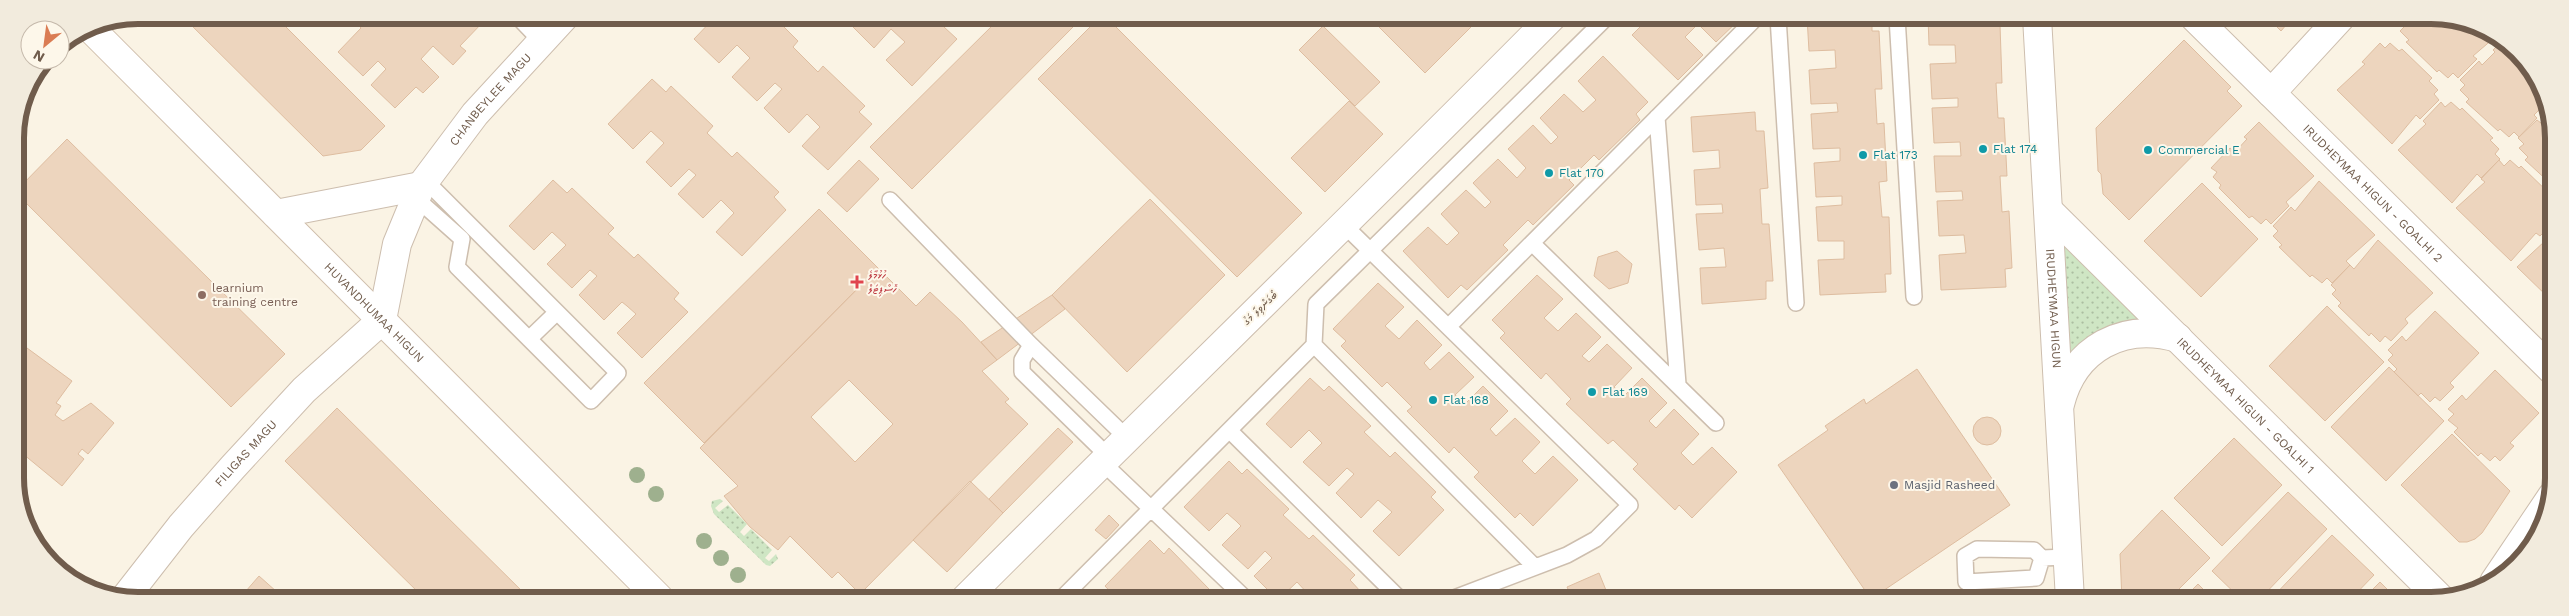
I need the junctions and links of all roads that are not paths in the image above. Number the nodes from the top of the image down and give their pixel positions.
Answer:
1 (525, 24) edge
2 (558, 24) edge
3 (1545, 24) edge
4 (1599, 24) edge
5 (1749, 24) edge
6 (1778, 24) edge
7 (1896, 24) edge
8 (2037, 24) edge
9 (2201, 24) edge
10 (2335, 24) edge
11 (94, 32) edge
12 (541, 41) junction
13 (2271, 93) junction
14 (1657, 117) junction
15 (421, 189) junction
16 (890, 200) dead end
17 (2048, 210) junction
18 (276, 214) junction
19 (1345, 226) junction
20 (1532, 243) junction
21 (1370, 250) junction
22 (1914, 297) dead end
23 (1796, 303) dead end
24 (557, 312) junction
25 (382, 320) junction
26 (1448, 327) junction
27 (2178, 338) junction
28 (529, 339) junction
29 (1031, 345) junction
30 (1314, 345) junction
31 (2545, 363) edge
32 (1678, 384) junction
33 (2058, 411) junction
34 (1716, 423) dead end
35 (1230, 431) junction
36 (1112, 452) junction
37 (1152, 509) junction
38 (2539, 516) edge
39 (2054, 558) junction
40 (2505, 565) edge
41 (1535, 567) junction
42 (130, 591) edge
43 (653, 592) edge
44 (972, 592) edge
45 (1069, 592) edge
46 (1238, 592) edge
47 (1393, 592) edge
48 (1470, 592) edge
49 (2067, 592) edge
50 (2434, 592) edge

1 - 12 lane
2 - 12 street, CHANBEYLEE MAGU
3 - 19 street, ބޯގަންވިލާ މަގު
4 - 21 lane
5 - 14 lane
6 - 23 lane
7 - 22 lane
8 - 17 street, IRUDHEYMAA HIGUN
9 - 13 street, IRUDHEYMAA HIGUN - GOALHI 2
10 - 13 street
11 - 18 street, HUVANDHUMAA HIGUN
12 - 15 street, CHANBEYLEE MAGU
13 - 31 street, IRUDHEYMAA HIGUN - GOALHI 2
14 - 20 lane
14 - 32 lane
15 - 18 street
15 - 24 lane
15 - 25 street, CHANBEYLEE MAGU
15 - 28 lane
16 - 29 lane
17 - 27 street, IRUDHEYMAA HIGUN - GOALHI 1
17 - 33 street, IRUDHEYMAA HIGUN
18 - 25 street, HUVANDHUMAA HIGUN
19 - 21 lane
19 - 36 street, ބޯގަންވިލާ މަގު
20 - 26 lane
20 - 32 lane
21 - 26 lane
21 - 30 lane
24 - 28 lane
24 - 28 lane
25 - 42 street, FILIGAS MAGU
25 - 43 street, HUVANDHUMAA HIGUN
26 - 41 lane
27 - 33 street
27 - 50 street, IRUDHEYMAA HIGUN - GOALHI 1
29 - 36 lane
29 - 36 lane
30 - 35 lane
30 - 41 lane
32 - 34 lane
33 - 39 street, IRUDHEYMAA HIGUN
35 - 37 lane
35 - 47 lane
36 - 37 lane
36 - 44 street, ބޯގަންވިލާ މަގު
37 - 45 lane
37 - 46 lane
38 - 40 street
39 - 39 lane
39 - 49 street, IRUDHEYMAA HIGUN
41 - 48 lane

